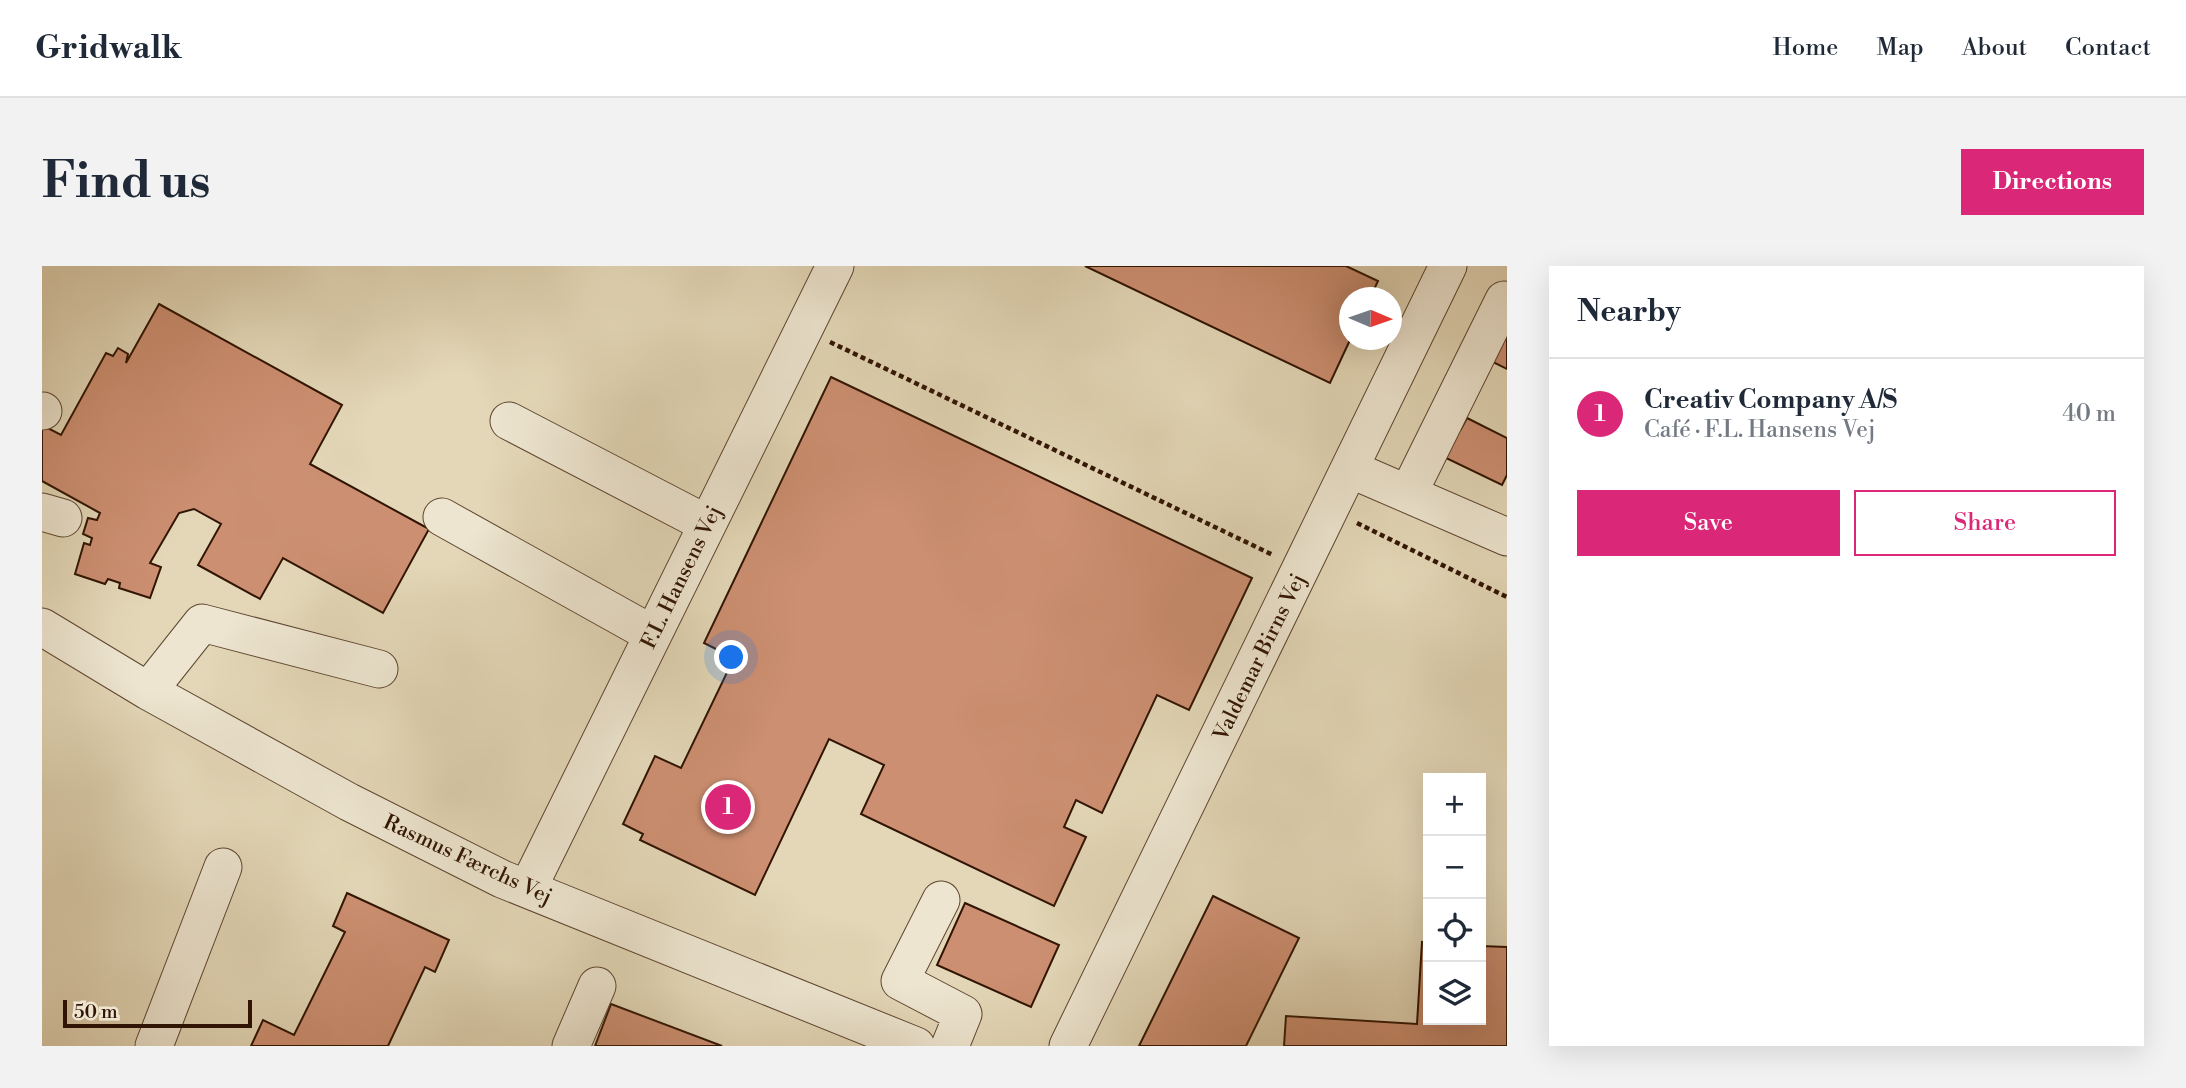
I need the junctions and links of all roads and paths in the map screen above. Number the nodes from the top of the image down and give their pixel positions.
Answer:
1 (835, 266) edge
2 (1448, 266) edge
3 (1507, 301) edge
4 (804, 329) junction
5 (509, 421) dead end
6 (1350, 469) junction
7 (1408, 494) junction
8 (1331, 510) junction
9 (442, 517) dead end
10 (707, 524) junction
11 (1507, 537) edge
12 (1302, 570) junction
13 (1507, 597) edge
14 (42, 627) edge
15 (652, 634) junction
16 (379, 669) dead end
17 (148, 691) junction
18 (223, 867) dead end
19 (528, 888) junction
20 (941, 900) dead end
21 (597, 986) dead end
22 (154, 1046) edge
23 (571, 1046) edge
24 (916, 1046) edge
25 (950, 1046) edge
26 (1068, 1046) edge

1 - 4 street, F.L. Hansens Vej
2 - 6 street, Valdemar Birns Vej
3 - 7 street
4 - 10 street, F.L. Hansens Vej
4 - 12 path
5 - 10 street
6 - 7 street
6 - 8 street, Valdemar Birns Vej
7 - 11 street
8 - 12 street, Valdemar Birns Vej
8 - 13 path
9 - 15 street
10 - 15 street, F.L. Hansens Vej
12 - 26 street, Valdemar Birns Vej
14 - 17 street, Rasmus Færchs Vej
15 - 19 street, F.L. Hansens Vej
16 - 17 street
17 - 19 street, Rasmus Færchs Vej
18 - 22 street
19 - 24 street, Rasmus Færchs Vej
20 - 25 street
21 - 23 street

